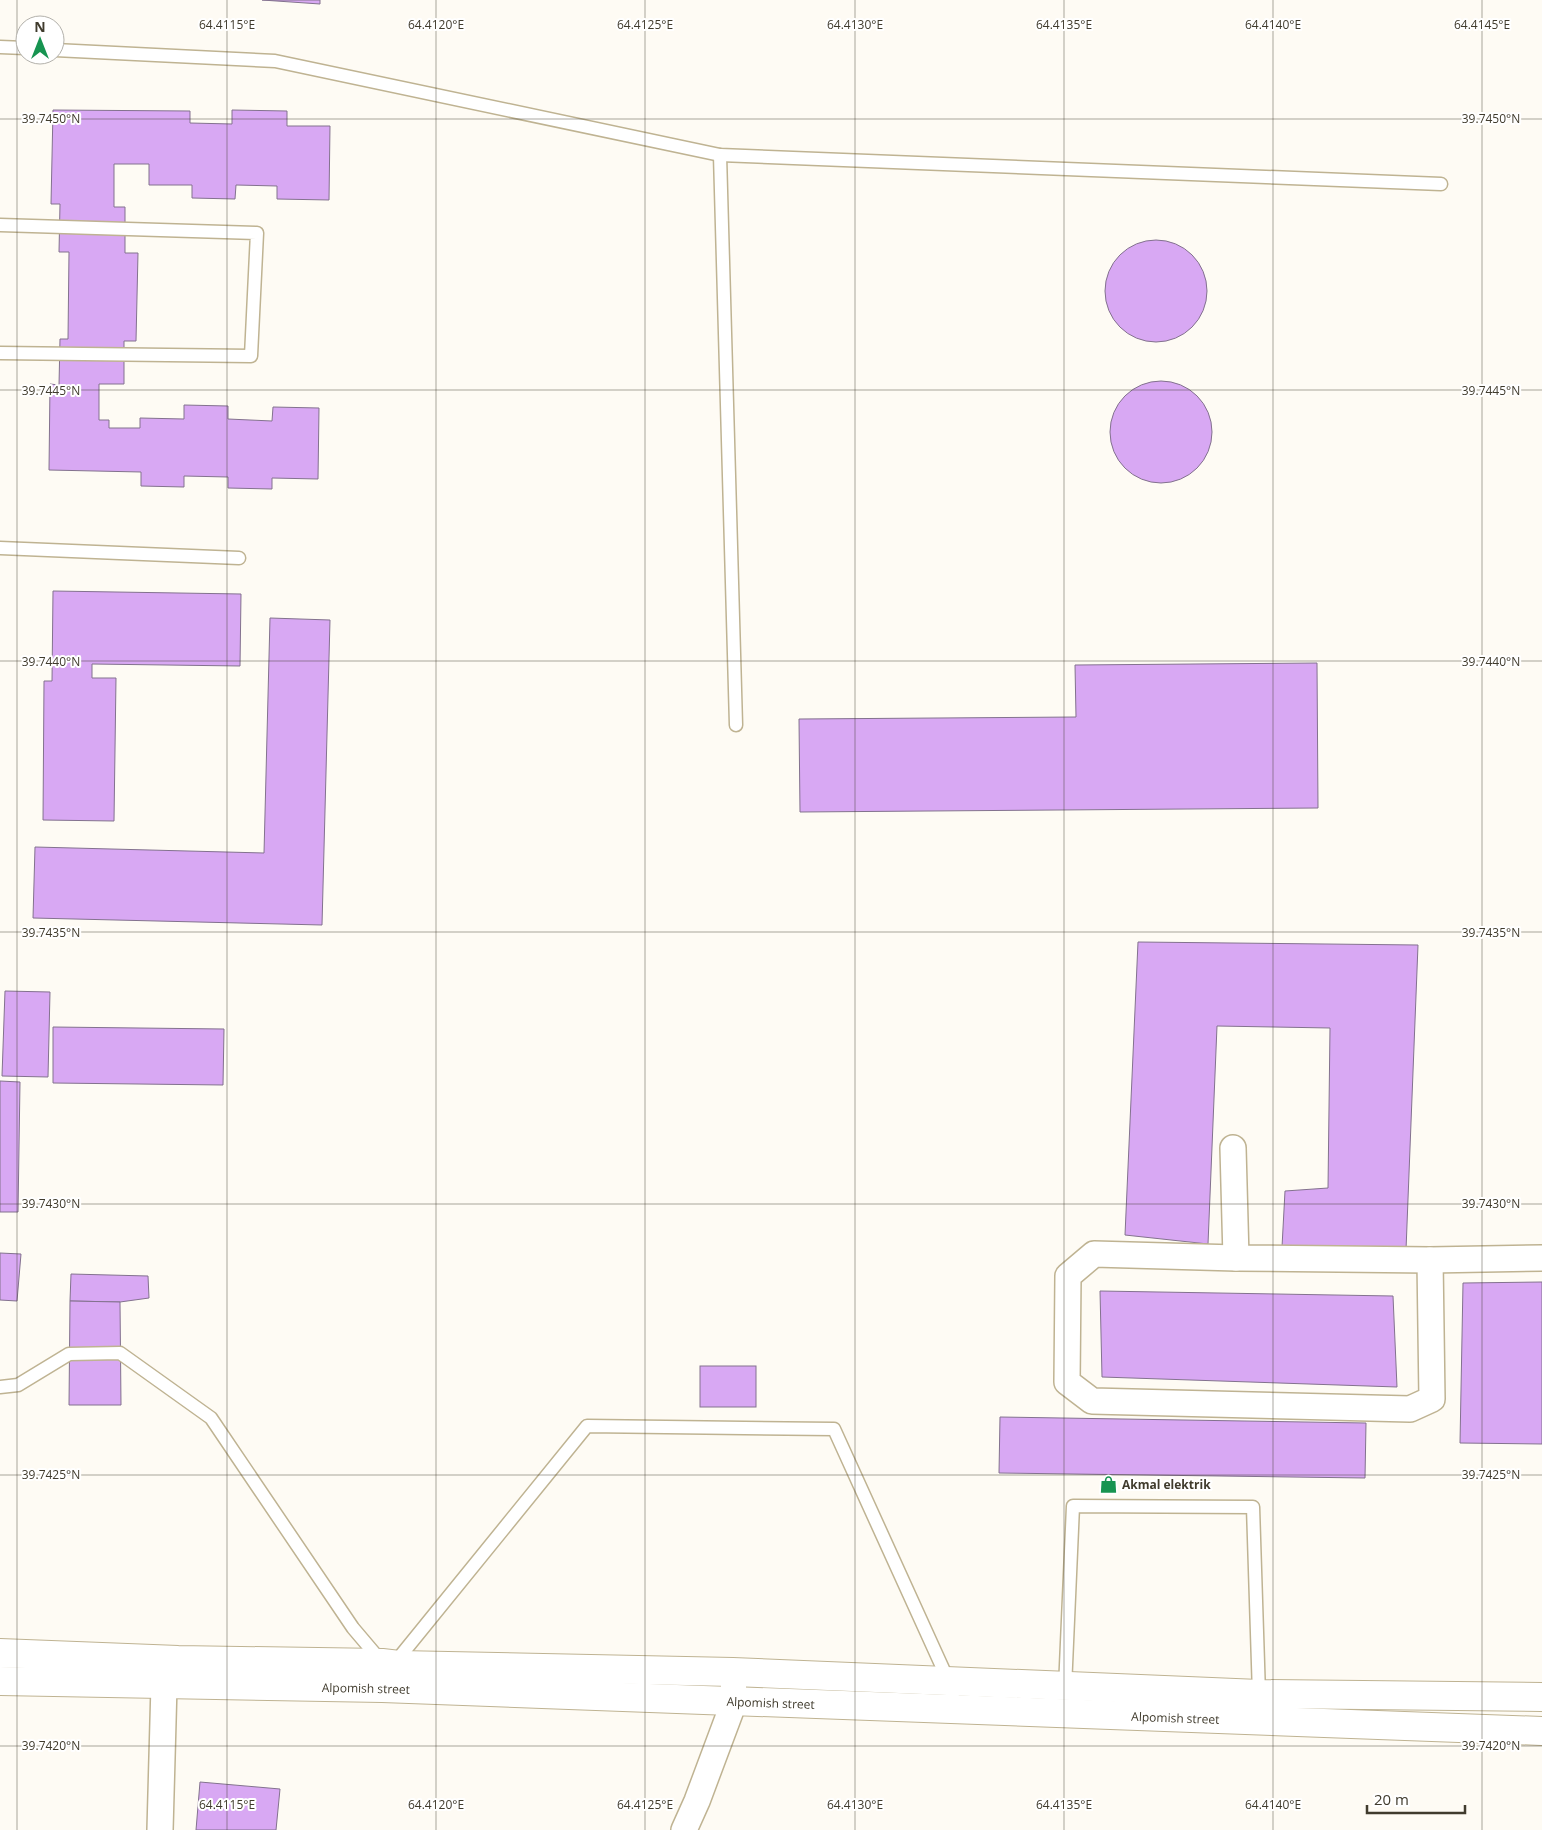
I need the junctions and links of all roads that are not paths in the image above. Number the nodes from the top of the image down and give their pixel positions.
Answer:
1 (0, 47) edge
2 (15, 48) edge
3 (65, 50) edge
4 (720, 155) junction
5 (1441, 184) dead end
6 (0, 224) edge
7 (0, 353) edge
8 (0, 548) edge
9 (239, 558) dead end
10 (736, 725) dead end
11 (1233, 1148) dead end
12 (1236, 1258) junction
13 (1542, 1258) edge
14 (1430, 1260) junction
15 (0, 1387) edge
16 (0, 1653) edge
17 (178, 1660) junction
18 (733, 1672) junction
19 (390, 1676) junction
20 (0, 1681) edge
21 (949, 1682) junction
22 (164, 1685) junction
23 (1542, 1697) edge
24 (1064, 1700) junction
25 (734, 1702) junction
26 (1258, 1707) junction
27 (956, 1710) junction
28 (1542, 1730) edge
29 (160, 1830) edge
30 (684, 1830) edge

1 - 2 lane
3 - 4 lane
4 - 5 lane
4 - 10 lane
6 - 7 lane
8 - 9 lane
11 - 12 street
12 - 14 street
12 - 14 street
13 - 14 street
15 - 19 lane
16 - 17 main road, Alpomish street
17 - 19 main road, Alpomish street
17 - 22 street
18 - 19 main road, Alpomish street
18 - 21 main road, Alpomish street
18 - 25 street
19 - 21 lane
19 - 22 main road, Alpomish street
19 - 25 main road, Alpomish street
20 - 22 main road, Alpomish street
21 - 24 main road, Alpomish street
21 - 27 lane
22 - 29 street
23 - 26 main road, Alpomish street
24 - 26 main road, Alpomish street
24 - 26 lane
24 - 27 main road, Alpomish street
25 - 27 main road, Alpomish street
25 - 30 street
26 - 28 main road, Alpomish street

